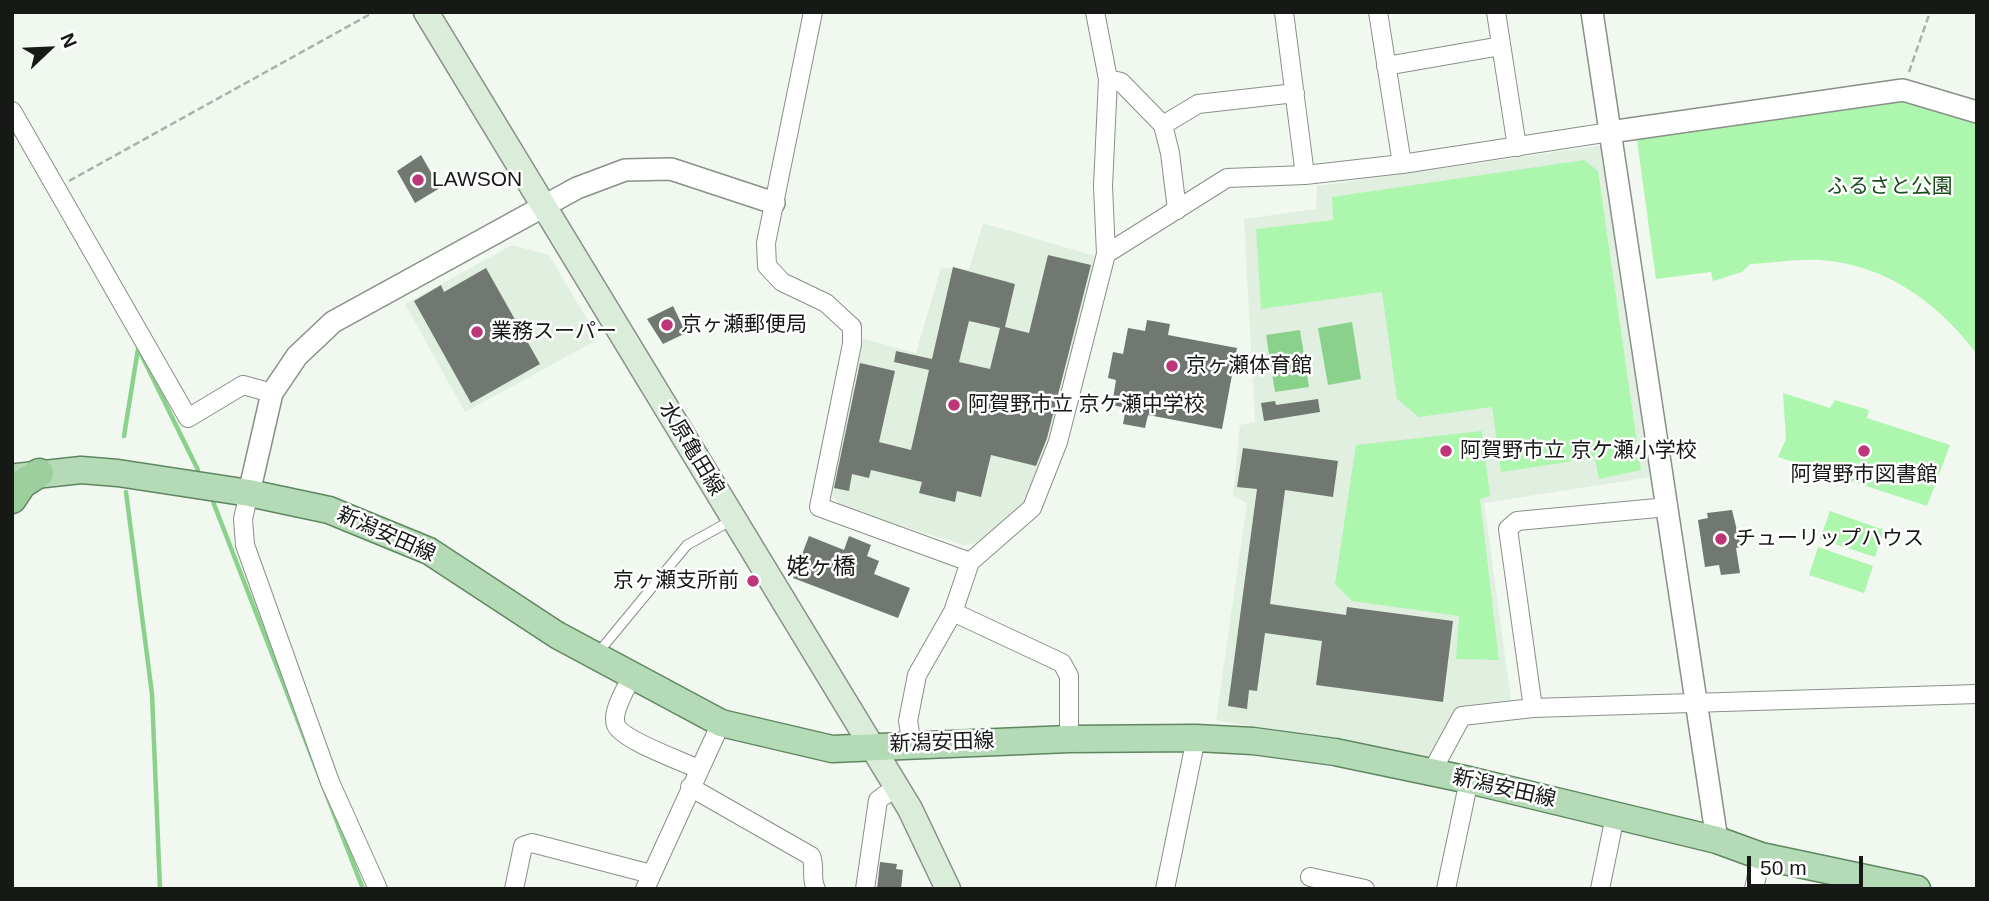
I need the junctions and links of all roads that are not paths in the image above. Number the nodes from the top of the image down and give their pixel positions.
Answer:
1 (426, 12) edge
2 (813, 12) edge
3 (1095, 12) edge
4 (1284, 12) edge
5 (1378, 12) edge
6 (1496, 12) edge
7 (1592, 12) edge
8 (1501, 46) junction
9 (1387, 66) junction
10 (1108, 79) junction
11 (1294, 93) junction
12 (12, 111) edge
13 (1977, 112) edge
14 (1163, 125) junction
15 (1610, 132) junction
16 (1517, 147) junction
17 (1402, 164) junction
18 (1306, 175) junction
19 (774, 203) junction
20 (544, 207) junction
21 (1177, 210) junction
22 (1106, 254) junction
23 (272, 393) junction
24 (26, 475) edge
25 (249, 493) junction
26 (12, 499) edge
27 (1668, 508) junction
28 (733, 519) junction
29 (970, 562) junction
30 (953, 612) junction
31 (595, 657) junction
32 (631, 678) junction
33 (1977, 694) edge
34 (1699, 704) junction
35 (1532, 708) junction
36 (721, 723) junction
37 (1196, 737) junction
38 (1069, 739) junction
39 (912, 744) junction
40 (870, 747) junction
41 (698, 769) junction
42 (1432, 773) junction
43 (1469, 780) junction
44 (690, 787) junction
45 (896, 788) junction
46 (1615, 816) junction
47 (1717, 840) junction
48 (1761, 856) junction
49 (1310, 877) dead end
50 (648, 881) edge
51 (378, 889) edge
52 (514, 889) edge
53 (816, 889) edge
54 (865, 889) edge
55 (948, 889) edge
56 (1165, 889) edge
57 (1365, 889) edge
58 (1446, 889) edge
59 (1600, 889) edge
60 (1754, 889) edge
61 (1917, 889) edge

1 - 20 main road, 水原亀田線
2 - 19 street
3 - 10 street
4 - 11 street
5 - 9 street
6 - 8 street
7 - 15 street
8 - 9 street
8 - 16 street
9 - 17 street
10 - 14 street
10 - 22 street
11 - 14 street
11 - 18 street
12 - 23 street
13 - 15 street
14 - 21 street
15 - 16 street
15 - 27 street
16 - 17 street
17 - 18 street
18 - 21 street
19 - 20 street
19 - 29 street
20 - 23 street
20 - 28 main road, 水原亀田線
21 - 22 street
22 - 29 street
23 - 25 street
24 - 25 main road, 新潟安田線
24 - 26 highway
25 - 31 main road, 新潟安田線
25 - 51 street
27 - 34 street
27 - 35 street
28 - 31 lane
28 - 40 main road, 水原亀田線
29 - 30 street
30 - 38 street
30 - 39 street
31 - 32 main road, 新潟安田線
32 - 36 main road, 新潟安田線
32 - 41 street
33 - 34 street
34 - 35 street
34 - 47 street
35 - 42 street
36 - 40 main road, 新潟安田線
36 - 41 street
37 - 38 main road, 新潟安田線
37 - 42 main road, 新潟安田線
37 - 56 street
38 - 39 main road, 新潟安田線
39 - 40 main road, 新潟安田線
40 - 45 main road, 水原亀田線
41 - 44 street
42 - 43 main road, 新潟安田線
43 - 46 main road, 新潟安田線
43 - 58 street
44 - 50 street
44 - 53 street
45 - 54 street
45 - 55 main road, 水原亀田線
46 - 47 main road, 新潟安田線
46 - 59 street
47 - 48 main road, 新潟安田線
48 - 60 street
48 - 61 main road, 新潟安田線
49 - 57 street
50 - 52 street

